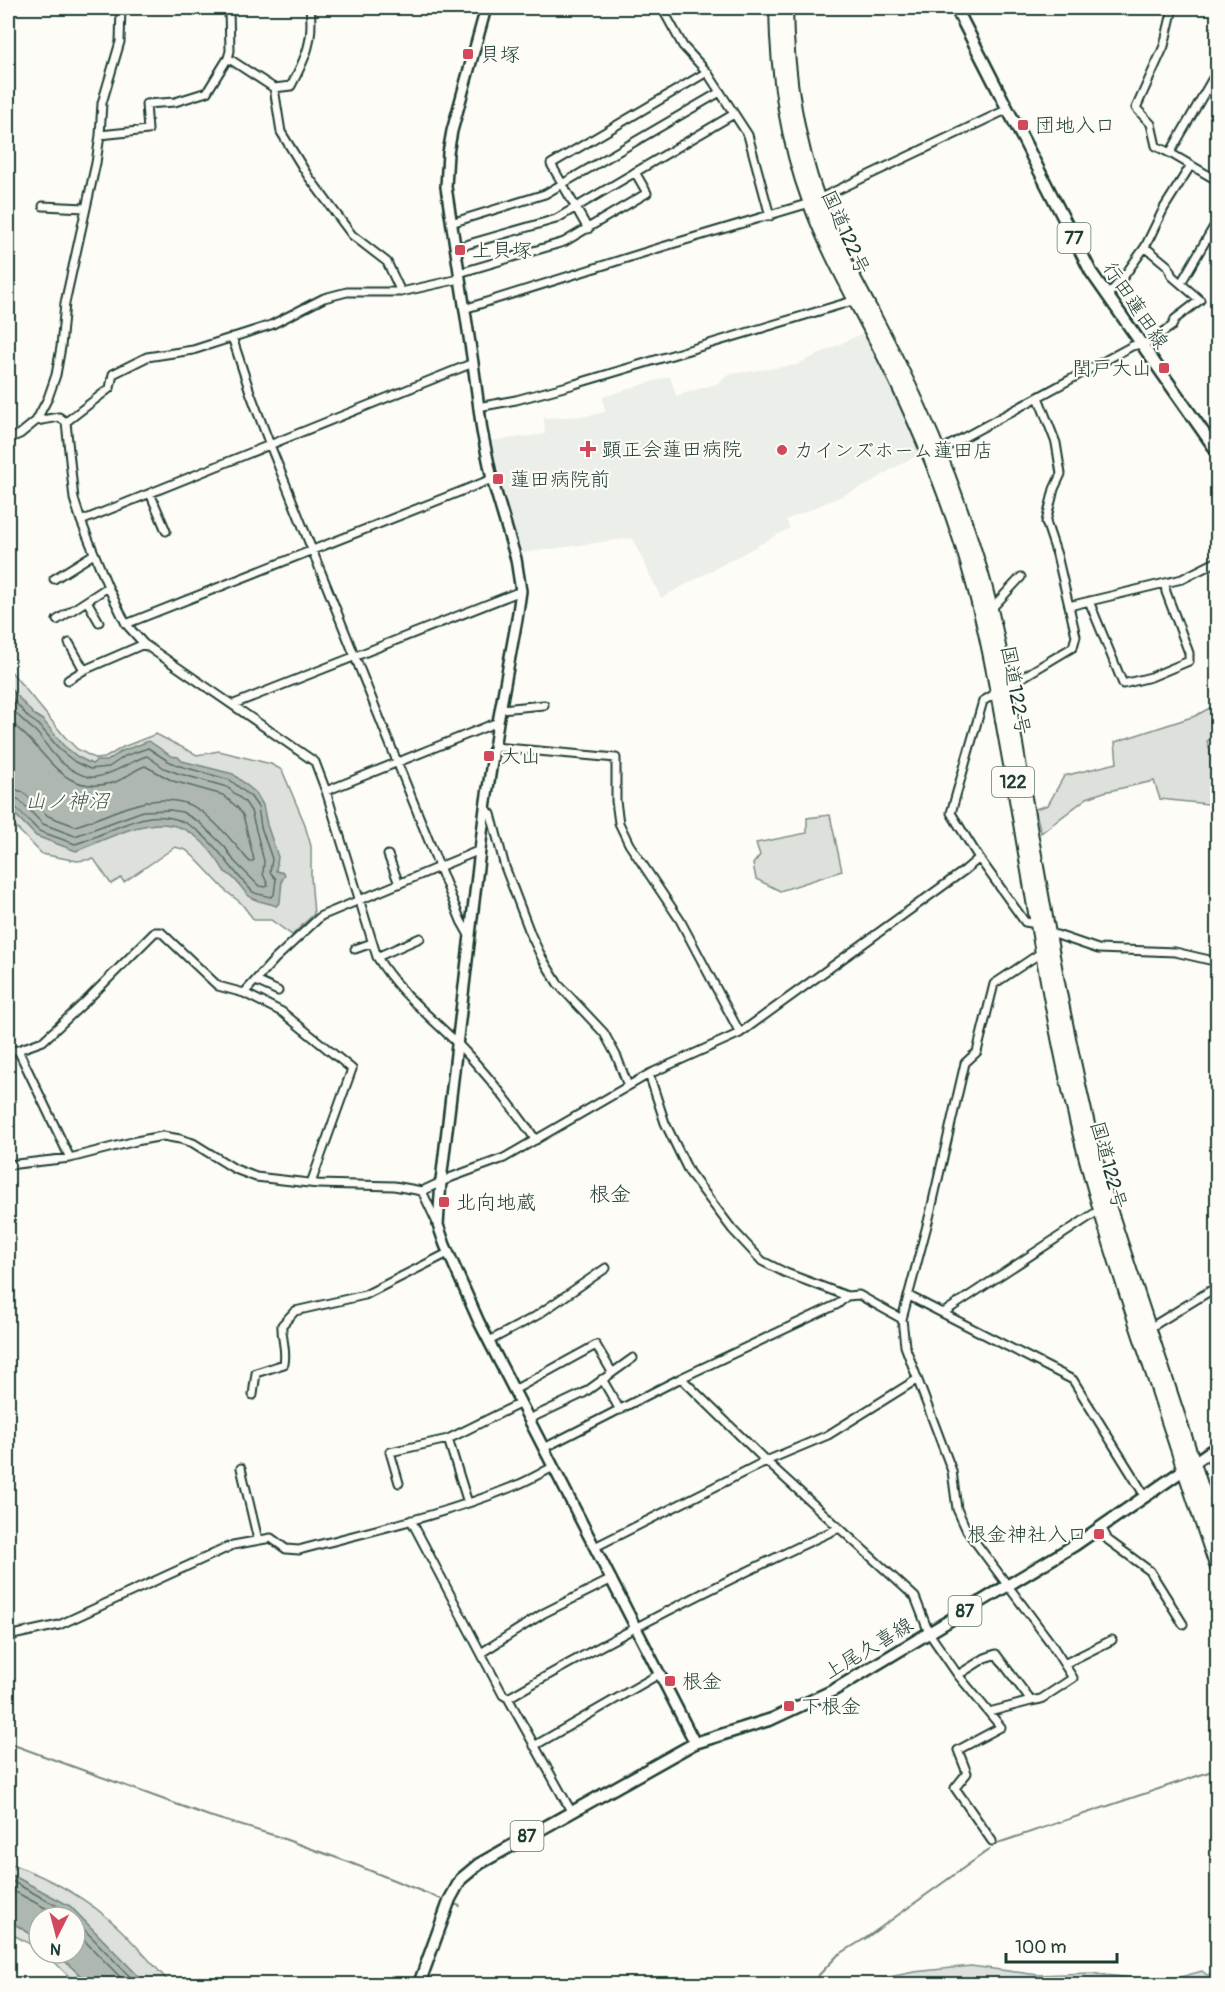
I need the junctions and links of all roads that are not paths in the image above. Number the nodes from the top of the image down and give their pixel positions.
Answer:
1 (122, 8) edge
2 (229, 8) edge
3 (310, 8) edge
4 (486, 8) edge
5 (662, 8) edge
6 (776, 8) edge
7 (786, 8) edge
8 (957, 8) edge
9 (1173, 8) edge
10 (228, 58) junction
11 (707, 72) junction
12 (1213, 78) dead end
13 (274, 88) junction
14 (720, 92) junction
15 (1008, 109) junction
16 (734, 114) junction
17 (100, 135) junction
18 (1170, 153) junction
19 (1191, 165) junction
20 (635, 172) junction
21 (1218, 181) edge
22 (562, 185) junction
23 (814, 201) junction
24 (43, 206) dead end
25 (575, 207) junction
26 (85, 208) junction
27 (770, 216) junction
28 (1217, 222) edge
29 (451, 224) junction
30 (588, 229) junction
31 (1145, 247) junction
32 (455, 248) junction
33 (459, 276) junction
34 (1181, 283) junction
35 (400, 292) junction
36 (1107, 296) junction
37 (856, 300) junction
38 (464, 309) junction
39 (232, 337) junction
40 (1141, 344) junction
41 (473, 363) junction
42 (1038, 397) junction
43 (478, 407) junction
44 (36, 421) junction
45 (66, 422) junction
46 (8, 439) edge
47 (270, 445) junction
48 (1218, 453) edge
49 (934, 454) junction
50 (492, 479) junction
51 (150, 493) junction
52 (81, 521) junction
53 (166, 531) dead end
54 (313, 551) junction
55 (94, 554) junction
56 (1218, 561) edge
57 (1022, 577) dead end
58 (54, 579) dead end
59 (1165, 584) junction
60 (108, 587) junction
61 (520, 591) junction
62 (87, 601) junction
63 (1089, 601) junction
64 (1069, 606) junction
65 (991, 609) junction
66 (57, 620) dead end
67 (99, 622) dead end
68 (126, 624) junction
69 (69, 643) dead end
70 (144, 644) junction
71 (355, 655) junction
72 (84, 670) junction
73 (68, 680) dead end
74 (1001, 690) junction
75 (234, 705) junction
76 (544, 705) dead end
77 (500, 709) junction
78 (498, 722) junction
79 (494, 747) junction
80 (397, 761) junction
81 (326, 791) junction
82 (485, 808) junction
83 (480, 850) junction
84 (388, 855) dead end
85 (979, 858) junction
86 (439, 867) junction
87 (399, 884) junction
88 (360, 902) junction
89 (1042, 931) junction
90 (420, 938) dead end
91 (470, 938) junction
92 (372, 944) junction
93 (355, 949) dead end
94 (1047, 951) junction
95 (377, 957) junction
96 (1218, 962) edge
97 (256, 981) junction
98 (278, 991) dead end
99 (244, 993) junction
100 (740, 1033) junction
101 (457, 1044) junction
102 (18, 1050) junction
103 (8, 1051) edge
104 (649, 1074) junction
105 (628, 1086) junction
106 (536, 1140) junction
107 (70, 1158) junction
108 (8, 1165) edge
109 (441, 1181) junction
110 (311, 1183) junction
111 (422, 1191) junction
112 (1104, 1206) junction
113 (438, 1225) junction
114 (448, 1253) junction
115 (606, 1268) dead end
116 (1218, 1286) edge
117 (847, 1296) junction
118 (909, 1296) junction
119 (943, 1313) junction
120 (902, 1319) junction
121 (1148, 1329) junction
122 (489, 1341) junction
123 (633, 1358) dead end
124 (612, 1372) junction
125 (681, 1378) junction
126 (602, 1379) junction
127 (916, 1380) junction
128 (514, 1390) junction
129 (253, 1395) dead end
130 (520, 1403) junction
131 (620, 1410) junction
132 (529, 1419) junction
133 (448, 1439) junction
134 (1218, 1446) edge
135 (543, 1448) junction
136 (766, 1461) junction
137 (1188, 1466) junction
138 (553, 1467) junction
139 (241, 1468) dead end
140 (399, 1483) dead end
141 (1145, 1496) junction
142 (468, 1503) junction
143 (411, 1520) junction
144 (1101, 1527) junction
145 (839, 1528) junction
146 (1218, 1536) edge
147 (258, 1540) junction
148 (595, 1547) junction
149 (1218, 1571) edge
150 (612, 1579) junction
151 (1008, 1585) junction
152 (1183, 1624) dead end
153 (637, 1627) junction
154 (929, 1633) junction
155 (8, 1636) edge
156 (1112, 1640) dead end
157 (481, 1653) junction
158 (1064, 1664) junction
159 (661, 1673) junction
160 (958, 1675) junction
161 (508, 1698) junction
162 (1031, 1701) junction
163 (989, 1712) junction
164 (695, 1743) junction
165 (534, 1746) junction
166 (571, 1811) junction
167 (992, 1841) dead end
168 (419, 1984) edge

1 - 17 street
2 - 10 street
3 - 13 street
4 - 29 street
5 - 11 street
6 - 23 highway, 国道122号 / 122
7 - 23 highway, 国道122号 / 122
8 - 15 main road, 行田蓮田線 / 77
9 - 18 street
10 - 13 street
10 - 17 street
11 - 14 street
11 - 22 street
12 - 18 street
13 - 35 street
14 - 16 street
14 - 22 street
15 - 23 street
15 - 36 main road, 行田蓮田線 / 77
16 - 20 street
16 - 27 street
17 - 26 street
18 - 19 street
19 - 21 street
19 - 31 street
20 - 25 street
20 - 30 street
22 - 25 street
22 - 29 street
23 - 27 street
23 - 37 highway, 国道122号 / 122
23 - 49 highway, 国道122号 / 122
24 - 26 street
25 - 30 street
25 - 32 street
26 - 44 street
27 - 38 street
28 - 34 street
29 - 32 street
30 - 33 street
31 - 34 street
31 - 36 street
32 - 33 street
33 - 35 street
33 - 38 street
34 - 40 street
35 - 39 street
36 - 40 main road, 行田蓮田線 / 77
37 - 43 street
37 - 49 highway, 国道122号 / 122
38 - 41 street
39 - 45 street
39 - 47 street
40 - 42 street
40 - 48 main road, 行田蓮田線 / 77
41 - 43 street
41 - 47 street
42 - 49 street
42 - 64 street
43 - 50 street
44 - 45 street
44 - 46 street
45 - 52 street
47 - 51 street
47 - 54 street
49 - 65 highway, 国道122号 / 122
49 - 74 highway, 国道122号 / 122
50 - 54 street
50 - 61 street
51 - 52 street
51 - 53 street
52 - 55 street
54 - 68 street
54 - 71 street
55 - 58 street
55 - 60 street
56 - 59 street
57 - 65 street
59 - 63 street
59 - 63 street
60 - 62 street
60 - 68 street
61 - 71 street
61 - 77 street
62 - 66 street
62 - 67 street
63 - 64 street
64 - 74 street
65 - 74 highway, 国道122号 / 122
68 - 70 street
69 - 72 street
70 - 72 street
70 - 75 street
71 - 75 street
71 - 80 street
72 - 73 street
74 - 85 street
74 - 89 highway, 国道122号 / 122
75 - 81 street
76 - 77 street
77 - 78 street
78 - 79 street
78 - 80 street
79 - 82 street
79 - 100 street
80 - 81 street
80 - 86 street
81 - 88 street
82 - 83 street
82 - 105 street
83 - 86 street
83 - 91 street
84 - 87 street
85 - 89 street
85 - 100 street
86 - 87 street
86 - 91 street
87 - 88 street
88 - 92 street
88 - 97 street
89 - 94 highway, 国道122号 / 122
89 - 96 street
90 - 95 street
91 - 101 street
92 - 93 street
92 - 95 street
94 - 112 highway, 国道122号 / 122
94 - 118 street
95 - 101 street
97 - 98 street
97 - 99 street
99 - 102 street
99 - 110 street
100 - 104 street
101 - 106 street
101 - 109 street
102 - 103 street
102 - 107 street
104 - 105 street
104 - 117 street
105 - 106 street
106 - 109 street
107 - 108 street
107 - 110 street
109 - 111 street
109 - 113 street
110 - 111 street
111 - 113 street
112 - 119 street
112 - 121 highway, 国道122号 / 122
112 - 137 highway, 国道122号 / 122
113 - 114 street
114 - 122 street
114 - 129 street
115 - 122 street
116 - 121 street
117 - 120 street
117 - 125 street
118 - 119 street
118 - 120 street
119 - 141 street
120 - 127 street
121 - 137 highway, 国道122号 / 122
122 - 128 street
123 - 124 street
124 - 126 street
124 - 128 street
125 - 131 street
125 - 136 street
126 - 131 street
126 - 132 street
127 - 136 street
127 - 151 street
128 - 130 street
130 - 132 street
130 - 133 street
131 - 135 street
132 - 135 street
133 - 140 street
133 - 142 street
134 - 137 main road, 上尾久喜線 / 87
135 - 138 street
136 - 145 street
136 - 148 street
137 - 141 main road, 上尾久喜線 / 87
137 - 146 highway, 国道122号 / 122
137 - 149 highway, 国道122号 / 122
138 - 142 street
138 - 148 street
139 - 147 street
141 - 144 main road, 上尾久喜線 / 87
142 - 143 street
143 - 147 street
143 - 157 street
144 - 151 main road, 上尾久喜線 / 87
144 - 152 street
145 - 153 street
145 - 154 street
147 - 155 street
148 - 150 street
150 - 153 street
150 - 157 street
151 - 154 main road, 上尾久喜線 / 87
151 - 158 street
153 - 159 street
153 - 161 street
154 - 160 street
154 - 164 main road, 上尾久喜線 / 87
156 - 158 street
157 - 161 street
158 - 162 street
159 - 164 street
159 - 165 street
160 - 162 street
160 - 163 street
161 - 165 street
162 - 163 street
163 - 167 street
164 - 166 main road, 上尾久喜線 / 87
165 - 166 street
166 - 168 main road, 上尾久喜線 / 87

